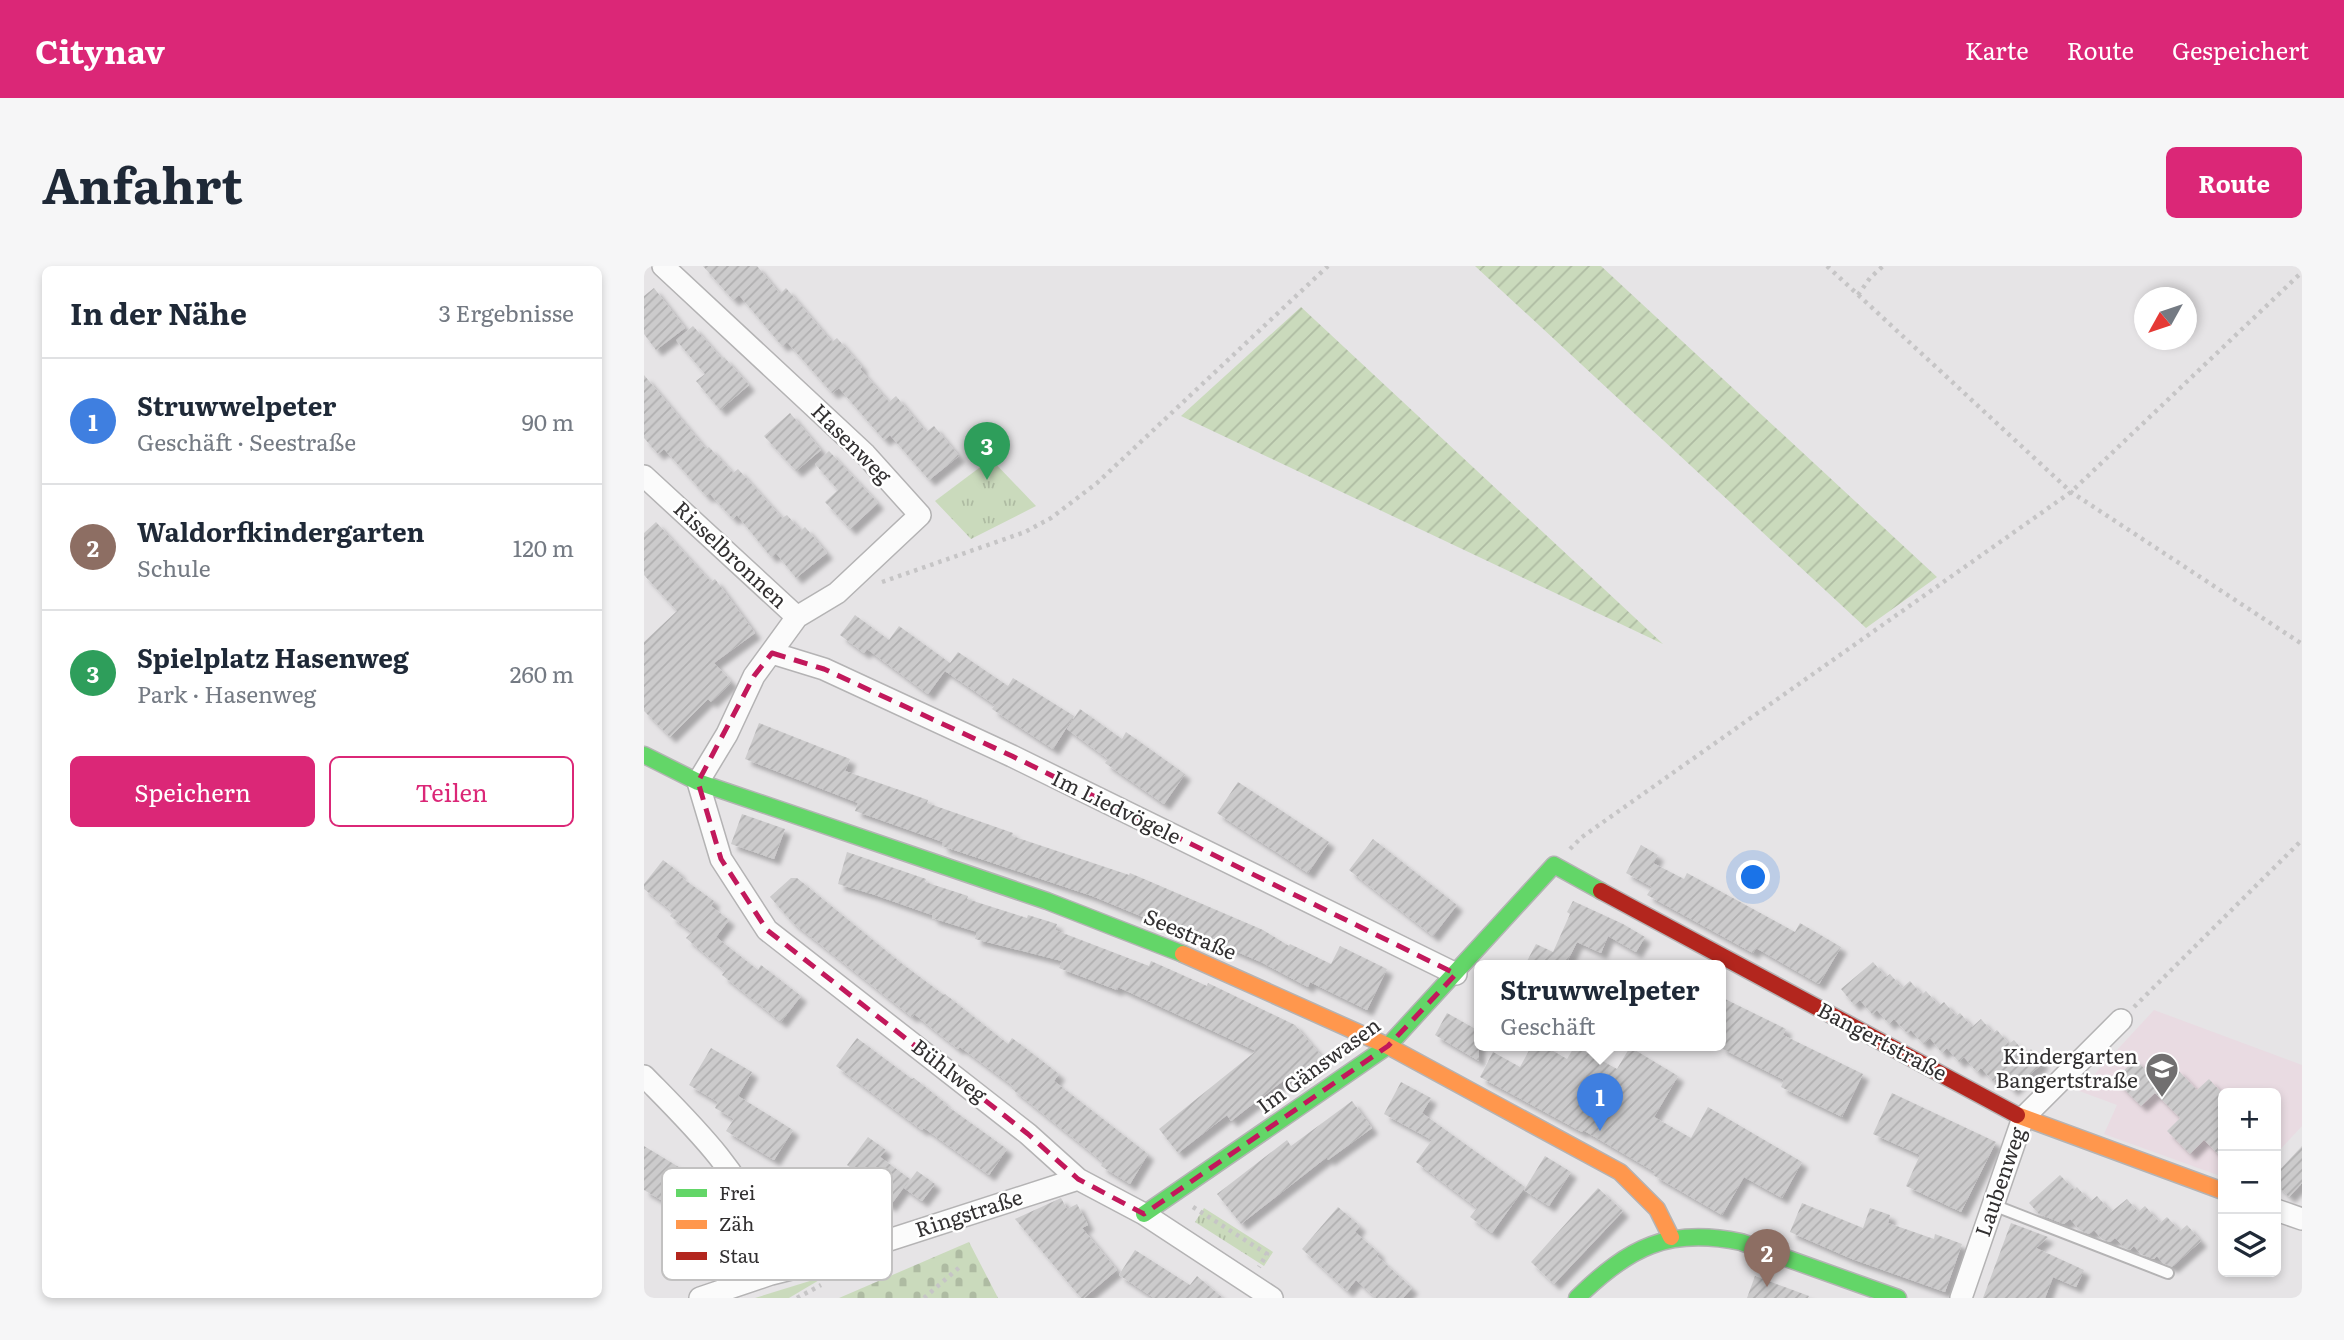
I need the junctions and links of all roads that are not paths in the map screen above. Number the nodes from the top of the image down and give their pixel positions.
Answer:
1 (663, 266) edge
2 (644, 476) edge
3 (797, 617) junction
4 (772, 653) junction
5 (644, 755) edge
6 (698, 782) junction
7 (1554, 865) joint
8 (1456, 974) junction
9 (2121, 1020) road end
10 (1388, 1046) junction
11 (644, 1076) edge
12 (2023, 1118) junction
13 (725, 1168) edge
14 (1078, 1179) junction
15 (2218, 1189) edge
16 (1993, 1205) junction
17 (2281, 1212) edge
18 (1144, 1214) junction
19 (2302, 1220) edge
20 (1671, 1237) junction
21 (892, 1239) edge
22 (2168, 1273) dead end
23 (753, 1280) edge
24 (700, 1298) edge
25 (1272, 1298) edge
26 (1577, 1298) edge
27 (1898, 1298) edge
28 (1961, 1298) edge

1 - 3 street, Hasenweg
2 - 3 street, Risselbronnen
3 - 4 street, Risselbronnen
4 - 6 street, Risselbronnen
4 - 8 street, Im Liedvögele
5 - 6 street, Seestraße
6 - 10 street, Seestraße
6 - 14 street, Bühlweg
7 - 8 street, Im Gänswasen
7 - 12 street, Bangertstraße
8 - 10 street, Im Gänswasen
9 - 12 street, Laubenweg
10 - 18 street, Im Gänswasen
10 - 20 street, Seestraße
11 - 13 street
12 - 15 street, Bangertstraße
12 - 16 street, Laubenweg
14 - 18 street, Bühlweg
14 - 21 street, Ringstraße
16 - 22 lane
16 - 28 street, Laubenweg
17 - 19 street
18 - 25 street, Bühlweg
20 - 26 street
20 - 27 street
23 - 24 street, Ringstraße

